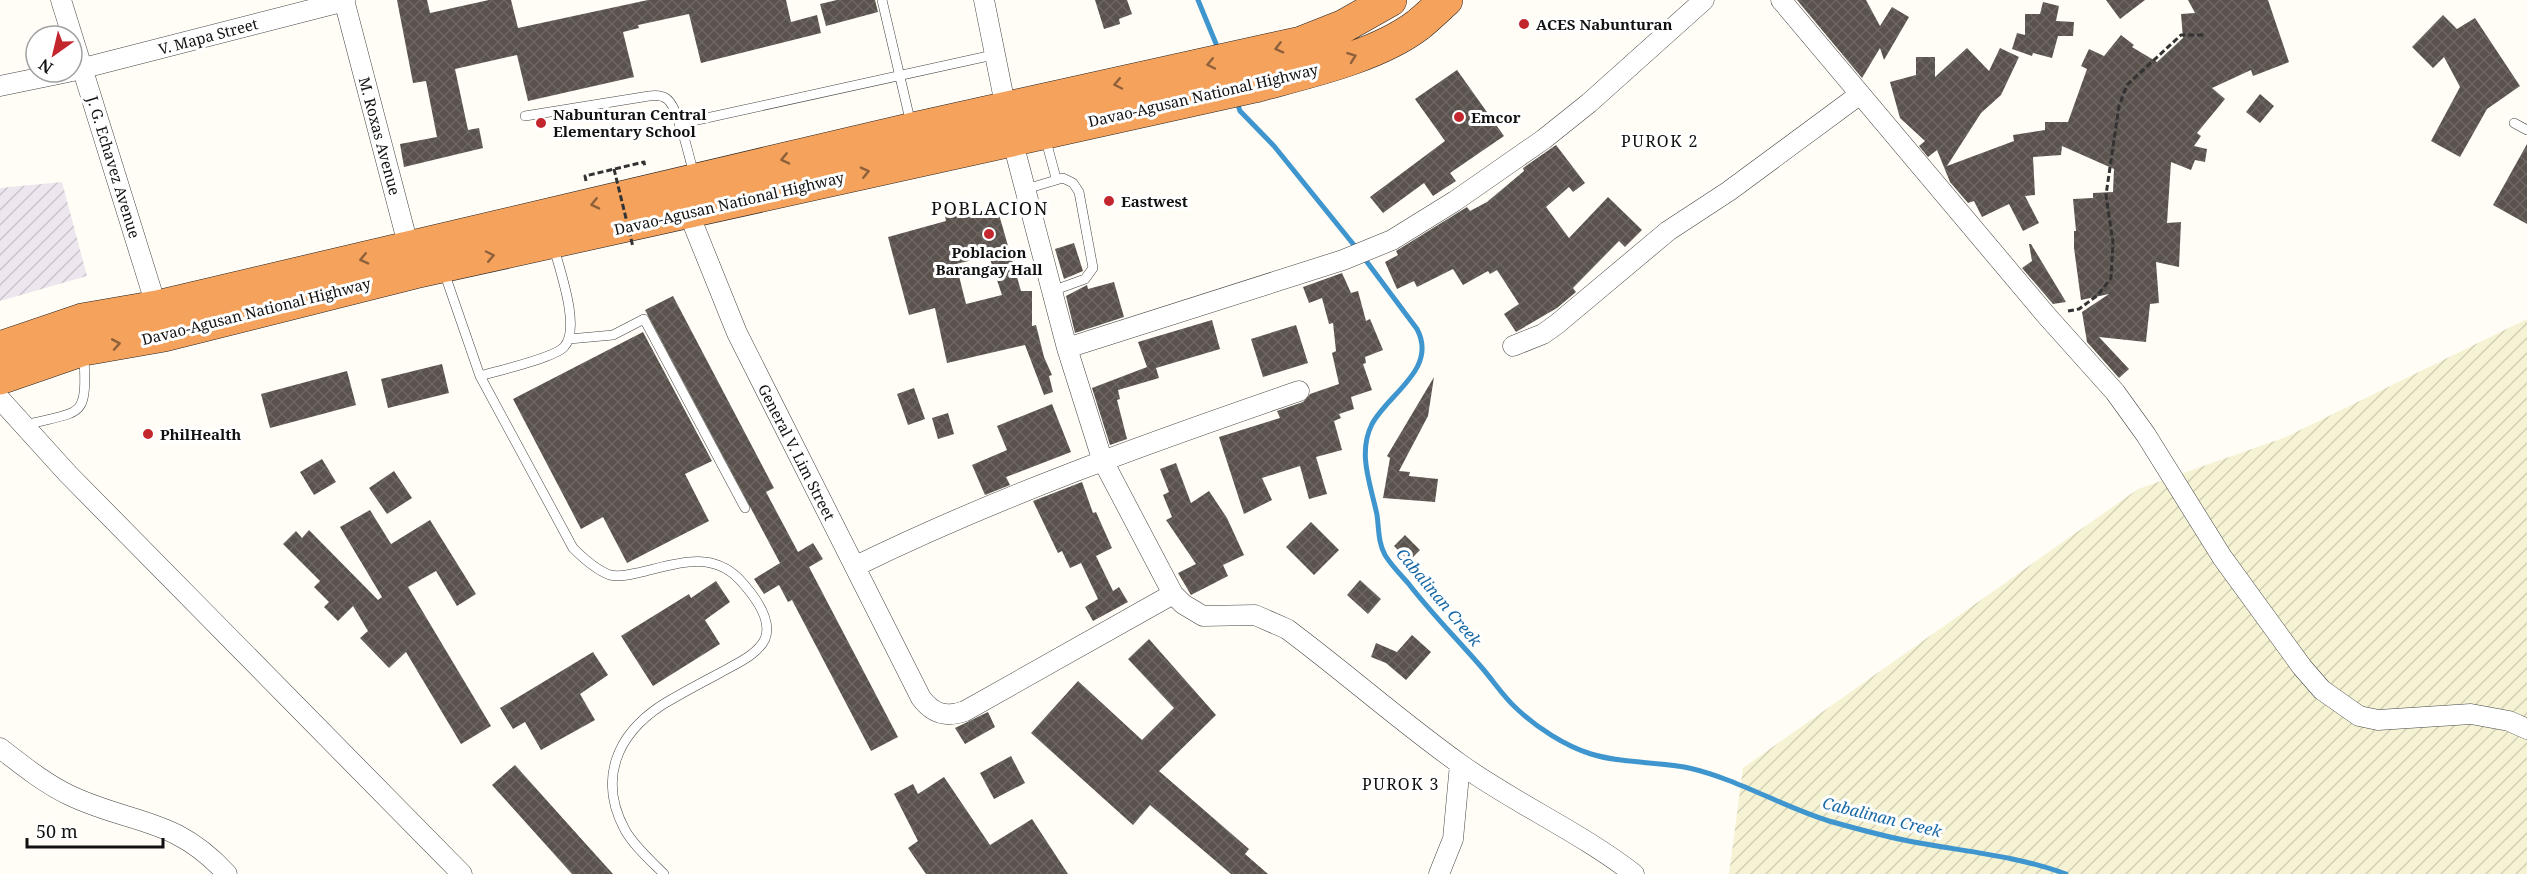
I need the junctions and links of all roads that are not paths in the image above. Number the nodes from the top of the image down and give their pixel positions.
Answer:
1 (61, 0) edge
2 (882, 0) edge
3 (984, 0) edge
4 (1390, 0) edge
5 (1446, 0) edge
6 (1704, 0) edge
7 (1781, 0) edge
8 (345, 1) edge
9 (66, 24) edge
10 (993, 55) junction
11 (84, 69) edge
12 (1251, 71) junction
13 (900, 76) junction
14 (24, 81) edge
15 (79, 84) edge
16 (0, 86) edge
17 (1859, 95) junction
18 (525, 116) dead end
19 (1030, 120) junction
20 (2514, 123) dead end
21 (679, 124) junction
22 (913, 129) junction
23 (2527, 130) edge
24 (1056, 178) junction
25 (1026, 189) junction
26 (694, 196) junction
27 (553, 242) junction
28 (422, 262) junction
29 (1052, 291) junction
30 (161, 321) junction
31 (569, 339) junction
32 (1513, 346) dead end
33 (0, 348) edge
34 (1067, 348) junction
35 (84, 349) junction
36 (480, 375) junction
37 (0, 378) edge
38 (1299, 391) dead end
39 (0, 399) edge
40 (25, 425) junction
41 (1102, 459) junction
42 (744, 508) dead end
43 (856, 567) junction
44 (1173, 594) junction
45 (2527, 729) edge
46 (0, 748) edge
47 (1460, 764) junction
48 (226, 874) edge
49 (462, 874) edge
50 (664, 874) edge
51 (1439, 874) edge
52 (1634, 874) edge

1 - 9 street, J. G. Echavez Avenue
2 - 13 lane
3 - 10 street
4 -> 12 highway, Davao-Agusan National Highway
12 -> 5 highway, Davao-Agusan National Highway
6 - 34 street
7 - 17 street
8 - 11 street, V. Mapa Street
8 - 28 street, M. Roxas Avenue
10 - 13 lane
10 - 19 street
12 - 19 highway, Davao-Agusan National Highway
13 - 21 lane
13 - 22 lane
14 - 16 street, V. Mapa Street
15 - 30 street, J. G. Echavez Avenue
17 - 32 street
17 - 45 street
18 - 21 lane
19 - 22 highway, Davao-Agusan National Highway
19 - 24 lane
19 - 25 street
26 -> 19 highway, Davao-Agusan National Highway
20 - 23 lane
21 - 26 lane
22 -> 26 highway, Davao-Agusan National Highway
24 - 25 lane
24 - 29 lane
25 - 29 street
26 - 27 highway, Davao-Agusan National Highway
26 -> 28 highway, Davao-Agusan National Highway
26 - 43 street, General V. Lim Street
28 -> 27 highway, Davao-Agusan National Highway
27 - 31 lane
28 - 30 highway, Davao-Agusan National Highway
28 - 36 lane
29 - 34 street
30 - 33 highway, Davao-Agusan National Highway
35 -> 30 highway, Davao-Agusan National Highway
31 - 36 lane
31 - 42 lane
34 - 41 street
35 - 37 highway, Davao-Agusan National Highway
35 - 40 lane
36 - 50 lane
38 - 41 street
39 - 40 street
40 - 49 street
41 - 43 street
41 - 44 street
43 - 44 street, General V. Lim Street
44 - 47 street
46 - 48 street
47 - 51 street
47 - 52 street

